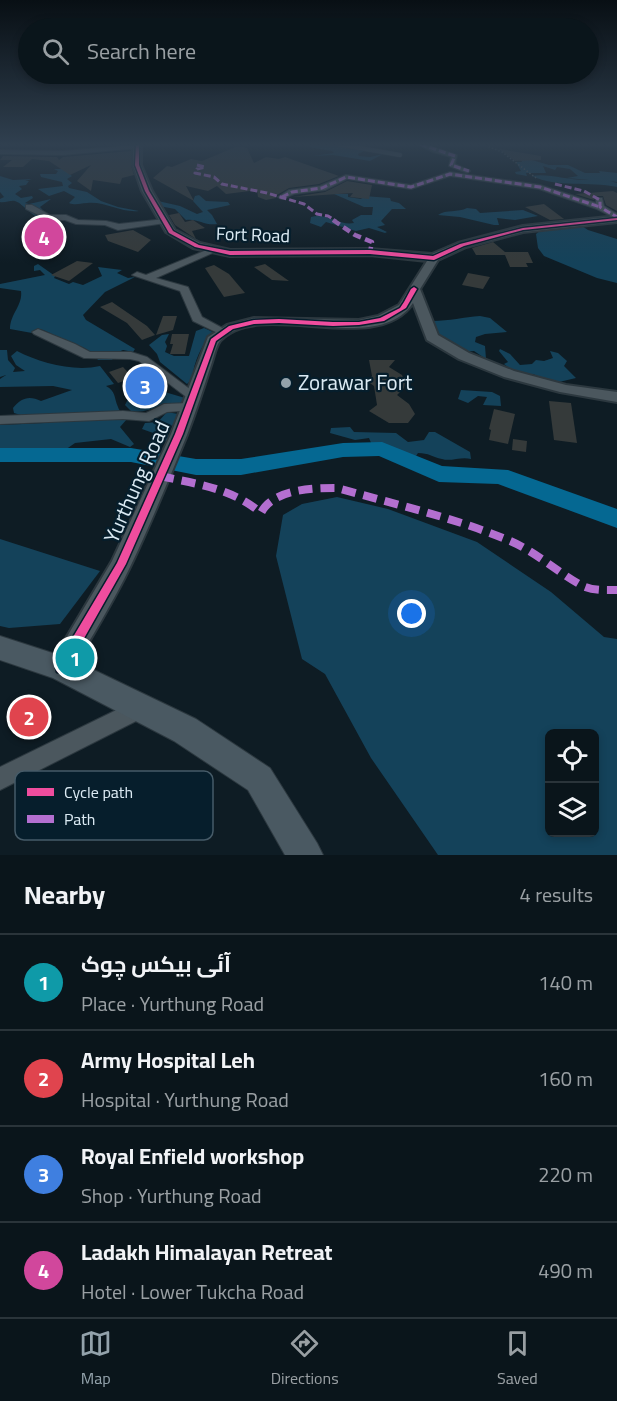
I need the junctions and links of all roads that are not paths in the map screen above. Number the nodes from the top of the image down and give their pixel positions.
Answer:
1 (144, 184) edge
2 (331, 184) edge
3 (391, 184) edge
4 (425, 184) edge
5 (519, 184) edge
6 (551, 184) edge
7 (282, 197) dead end
8 (29, 207) dead end
9 (600, 207) junction
10 (617, 218) edge
11 (165, 221) junction
12 (212, 251) junction
13 (434, 258) junction
14 (414, 289) junction
15 (38, 332) dead end
16 (222, 332) junction
17 (617, 397) edge
18 (191, 402) junction
19 (0, 420) edge
20 (0, 648) edge
21 (61, 668) junction
22 (141, 708) junction
23 (15, 771) edge
24 (16, 771) edge
25 (0, 779) edge
26 (305, 855) edge

1 - 11 street, Fort Road
2 - 7 street
3 - 4 street
5 - 9 street
6 - 9 street
8 - 11 street
9 - 10 street
10 - 13 street
11 - 12 street, Fort Road
12 - 13 street, Fort Road
12 - 16 street
13 - 14 street
14 - 16 street
14 - 17 street
15 - 18 street
16 - 18 street, Yurthung Road
18 - 19 street
18 - 21 street, Yurthung Road
20 - 21 main road
21 - 22 main road
22 - 24 street
22 - 26 main road
23 - 25 street

